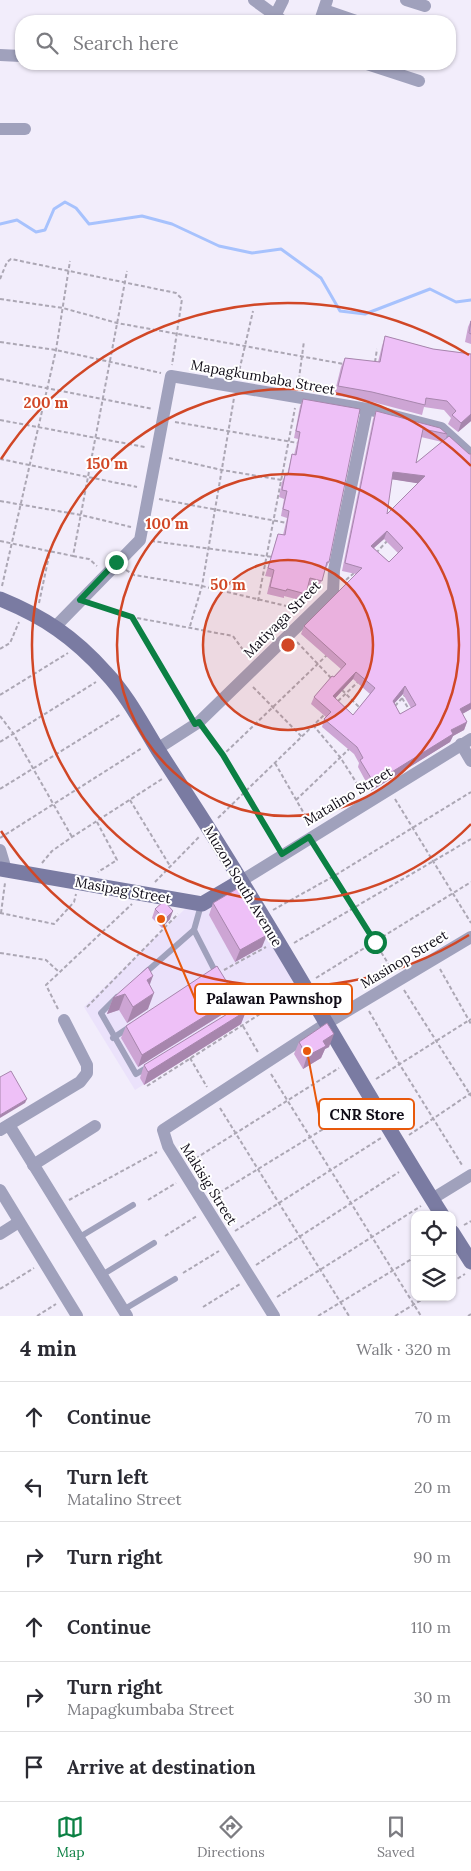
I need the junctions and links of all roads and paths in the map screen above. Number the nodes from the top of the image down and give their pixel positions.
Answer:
1 (254, 0) edge
2 (282, 0) edge
3 (406, 0) edge
4 (425, 6) dead end
5 (324, 10) edge
6 (274, 15) edge
7 (280, 15) edge
8 (339, 15) edge
9 (0, 55) edge
10 (15, 56) edge
11 (385, 70) edge
12 (419, 81) dead end
13 (0, 129) edge
14 (25, 129) dead end
15 (70, 260) dead end
16 (127, 271) dead end
17 (69, 272) junction
18 (0, 279) edge
19 (124, 282) junction
20 (0, 299) edge
21 (62, 308) junction
22 (253, 311) dead end
23 (117, 323) junction
24 (176, 333) junction
25 (304, 341) dead end
26 (0, 342) edge
27 (244, 345) junction
28 (377, 349) dead end
29 (56, 350) junction
30 (302, 356) junction
31 (109, 361) junction
32 (347, 364) edge
33 (374, 369) edge
34 (171, 376) junction
35 (0, 379) edge
36 (47, 387) junction
37 (236, 388) junction
38 (103, 398) junction
39 (297, 398) junction
40 (367, 409) junction
41 (164, 416) junction
42 (0, 420) edge
43 (38, 427) junction
44 (228, 432) junction
45 (95, 438) junction
46 (289, 441) junction
47 (306, 444) edge
48 (157, 452) junction
49 (471, 455) edge
50 (0, 459) edge
51 (30, 465) junction
52 (222, 470) junction
53 (88, 476) junction
54 (281, 480) junction
55 (290, 482) edge
56 (150, 493) junction
57 (0, 501) edge
58 (21, 505) junction
59 (215, 509) junction
60 (81, 515) junction
61 (274, 520) junction
62 (293, 524) edge
63 (142, 535) junction
64 (392, 537) edge
65 (0, 541) edge
66 (12, 544) junction
67 (208, 548) junction
68 (50, 551) junction
69 (373, 555) edge
70 (73, 556) junction
71 (267, 556) junction
72 (276, 558) edge
73 (116, 562) junction
74 (360, 568) edge
75 (105, 574) junction
76 (202, 586) junction
77 (333, 592) junction
78 (1, 593) edge
79 (80, 600) junction
80 (258, 601) junction
81 (31, 612) junction
82 (309, 616) junction
83 (132, 617) junction
84 (56, 626) junction
85 (190, 626) junction
86 (290, 634) junction
87 (80, 646) junction
88 (0, 649) edge
89 (331, 652) edge
90 (318, 664) junction
91 (255, 667) junction
92 (108, 674) junction
93 (244, 678) junction
94 (359, 681) edge
95 (335, 682) edge
96 (340, 688) edge
97 (409, 692) edge
98 (346, 694) junction
99 (0, 695) edge
100 (402, 698) junction
101 (333, 706) edge
102 (132, 707) junction
103 (273, 707) junction
104 (389, 711) edge
105 (364, 712) edge
106 (326, 713) edge
107 (412, 713) edge
108 (0, 716) edge
109 (197, 723) junction
110 (314, 725) junction
111 (14, 732) junction
112 (302, 737) junction
113 (0, 742) edge
114 (466, 742) edge
115 (354, 744) edge
116 (155, 745) junction
117 (223, 755) junction
118 (340, 757) junction
119 (471, 761) edge
120 (275, 763) junction
121 (34, 769) junction
122 (172, 772) junction
123 (389, 789) junction
124 (0, 790) edge
125 (244, 792) junction
126 (471, 792) edge
127 (130, 800) junction
128 (296, 800) junction
129 (369, 801) junction
130 (52, 803) junction
131 (96, 821) junction
132 (208, 828) junction
133 (414, 828) junction
134 (312, 835) junction
135 (72, 837) junction
136 (0, 838) edge
137 (471, 839) edge
138 (0, 850) edge
139 (282, 854) junction
140 (435, 861) junction
141 (170, 866) junction
142 (3, 870) edge
143 (32, 875) junction
144 (334, 876) junction
145 (241, 881) junction
146 (471, 882) edge
147 (78, 883) junction
148 (93, 885) junction
149 (453, 892) junction
150 (143, 894) junction
151 (196, 903) junction
152 (354, 908) junction
153 (0, 913) edge
154 (262, 916) junction
155 (471, 923) edge
156 (194, 930) junction
157 (471, 937) edge
158 (375, 942) junction
159 (279, 945) junction
160 (0, 953) edge
161 (434, 958) junction
162 (215, 971) junction
163 (59, 972) junction
164 (207, 976) edge
165 (220, 979) edge
166 (398, 980) junction
167 (136, 981) edge
168 (304, 986) junction
169 (123, 992) edge
170 (364, 1001) junction
171 (87, 1007) dead end
172 (141, 1019) edge
173 (64, 1020) joint
174 (470, 1020) edge
175 (327, 1023) junction
176 (471, 1024) edge
177 (243, 1025) junction
178 (114, 1038) junction
179 (436, 1042) junction
180 (190, 1058) junction
181 (349, 1062) junction
182 (264, 1063) junction
183 (152, 1065) edge
184 (400, 1065) junction
185 (147, 1086) dead end
186 (367, 1093) junction
187 (471, 1094) edge
188 (213, 1097) junction
189 (287, 1101) junction
190 (433, 1119) junction
191 (95, 1126) dead end
192 (4, 1128) edge
193 (237, 1134) junction
194 (309, 1137) junction
195 (393, 1138) junction
196 (168, 1146) junction
197 (33, 1164) junction
198 (410, 1165) junction
199 (258, 1168) junction
200 (330, 1171) junction
201 (184, 1172) junction
202 (470, 1175) edge
203 (0, 1190) edge
204 (432, 1199) junction
205 (148, 1200) dead end
206 (278, 1202) junction
207 (351, 1204) junction
208 (59, 1206) junction
209 (133, 1206) dead end
210 (205, 1206) junction
211 (440, 1211) edge
212 (19, 1222) junction
213 (0, 1234) edge
214 (165, 1236) dead end
215 (300, 1236) junction
216 (78, 1238) junction
217 (371, 1238) junction
218 (456, 1238) edge
219 (227, 1241) junction
220 (154, 1243) dead end
221 (411, 1260) edge
222 (44, 1261) junction
223 (471, 1262) edge
224 (320, 1270) junction
225 (393, 1271) junction
226 (471, 1271) edge
227 (183, 1273) dead end
228 (102, 1275) junction
229 (248, 1275) junction
230 (175, 1279) dead end
231 (456, 1280) edge
232 (0, 1289) edge
233 (66, 1298) junction
234 (420, 1301) edge
235 (340, 1303) junction
236 (266, 1304) junction
237 (414, 1305) junction
238 (204, 1307) dead end
239 (125, 1313) edge
240 (37, 1316) edge
241 (77, 1316) edge
242 (274, 1316) edge
243 (318, 1316) edge
244 (349, 1316) edge
245 (395, 1316) edge
246 (421, 1316) edge

1 - 6 street
2 - 7 street
3 - 4 street
5 - 8 street
9 - 10 street
11 - 12 street
13 - 14 street
15 - 17 path
16 - 19 path
17 - 18 path
17 - 19 path
17 - 21 path
19 - 23 path
19 - 24 path
20 - 21 path
21 - 23 path
21 - 29 path
22 - 27 path
23 - 24 path
23 - 31 path
24 - 27 path
24 - 34 path
25 - 30 path
26 - 29 path
27 - 30 path
27 - 37 path
28 - 33 path
29 - 31 path
29 - 36 path
30 - 32 path
30 - 39 path
31 - 34 path
31 - 38 path
34 - 37 street, Mapagkumbaba Street
34 - 41 street, Mapagkumbaba Street
35 - 36 path
36 - 38 path
36 - 43 path
37 - 39 street, Mapagkumbaba Street
37 - 44 path
38 - 41 path
38 - 45 path
39 - 40 street, Mapagkumbaba Street
39 - 46 path
40 - 49 street, Mapagkumbaba Street
40 - 77 street, Matiyaga Street
41 - 44 path
41 - 48 street, Mapagkumbaba Street
42 - 43 path
43 - 45 path
43 - 51 path
44 - 46 path
44 - 52 path
45 - 48 path
45 - 53 path
46 - 47 path
46 - 54 path
48 - 52 path
48 - 56 street, Mapagkumbaba Street
50 - 51 path
51 - 53 path
51 - 58 path
52 - 54 path
52 - 59 path
53 - 56 path
53 - 60 path
54 - 55 path
54 - 61 path
56 - 59 path
56 - 63 street, Mapagkumbaba Street
57 - 58 path
58 - 60 path
58 - 66 path
59 - 61 path
59 - 67 path
60 - 63 path
60 - 70 path
61 - 62 path
61 - 71 path
63 - 67 path
63 - 73 street
64 - 69 path
65 - 66 path
66 - 68 path
66 - 78 path
67 - 71 path
67 - 76 path
68 - 70 path
68 - 81 path
70 - 75 path
71 - 72 path
71 - 80 path
73 - 75 street
73 - 76 path
74 - 77 path
75 - 79 street
76 - 80 path
76 - 85 path
77 - 82 street, Matiyaga Street
78 - 81 street, Muzon South Avenue
79 - 83 path
79 - 84 street
80 - 82 path
81 - 84 street, Muzon South Avenue
81 - 88 path
82 - 86 street, Matiyaga Street
83 - 85 path
83 - 109 path
84 - 87 street, Muzon South Avenue
85 - 91 path
86 - 90 path
86 - 91 street, Matiyaga Street
87 - 92 street, Muzon South Avenue
87 - 99 path
89 - 90 path
90 - 95 path
90 - 103 path
91 - 93 street, Matiyaga Street
92 - 102 street, Muzon South Avenue
92 - 111 path
93 - 103 path
93 - 109 street, Matiyaga Street
94 - 98 path
96 - 98 path
97 - 100 path
98 - 101 path
98 - 105 path
100 - 104 path
100 - 107 path
102 - 116 street, Muzon South Avenue
102 - 121 path
103 - 112 path
103 - 117 path
106 - 110 path
108 - 111 path
109 - 116 street, Matiyaga Street
109 - 117 path
110 - 112 path
110 - 118 path
111 - 113 path
111 - 121 path
112 - 120 path
114 - 119 street
114 - 123 street, Matalino Street
115 - 118 path
116 - 122 street, Muzon South Avenue
116 - 130 path
117 - 125 path
118 - 128 path
118 - 129 path
120 - 125 path
120 - 128 path
121 - 124 path
121 - 130 path
122 - 127 path
122 - 132 street, Muzon South Avenue
123 - 129 street, Matalino Street
123 - 133 path
125 - 132 path
125 - 139 path
126 - 133 path
127 - 131 path
127 - 141 path
128 - 134 path
129 - 134 street, Matalino Street
130 - 135 path
130 - 136 path
131 - 135 path
131 - 148 path
132 - 141 path
132 - 145 street, Muzon South Avenue
133 - 140 path
133 - 144 path
134 - 139 street, Matalino Street
134 - 144 path
135 - 143 path
137 - 140 path
138 - 142 street
139 - 145 street, Matalino Street
140 - 149 path
140 - 152 path
141 - 150 path
142 - 143 street, Masipag Street
142 - 153 path
143 - 147 street, Masipag Street
144 - 152 path
144 - 154 path
145 - 151 street
145 - 154 street, Muzon South Avenue
146 - 149 path
147 - 148 street, Masipag Street
147 - 153 path
148 - 150 street, Masipag Street
149 - 155 path
149 - 158 path
150 - 151 street, Masipag Street
150 - 163 path
151 - 156 lane
151 - 171 path
152 - 158 path
152 - 159 path
154 - 159 street, Muzon South Avenue
156 - 162 lane
156 - 167 lane
157 - 161 street, Masinop Street
158 - 166 path
158 - 168 path
159 - 162 path
159 - 168 street, Muzon South Avenue
160 - 163 path
161 - 166 street, Masinop Street
161 - 174 path
162 - 164 lane
162 - 165 lane
163 - 173 path
166 - 170 street, Masinop Street
166 - 179 path
168 - 175 street, Muzon South Avenue
168 - 177 path
169 - 178 lane
170 - 175 street, Masinop Street
170 - 184 path
172 - 178 lane
173 - 192 street
174 - 176 path
174 - 179 path
175 - 181 street, Muzon South Avenue
175 - 182 street, Makisig Street
177 - 180 path
177 - 182 path
178 - 183 lane
179 - 184 path
179 - 187 path
180 - 185 path
180 - 188 path
181 - 186 street, Muzon South Avenue
181 - 189 path
182 - 188 street, Makisig Street
182 - 189 path
184 - 186 path
184 - 190 path
186 - 194 path
186 - 195 street, Muzon South Avenue
187 - 190 path
188 - 193 path
188 - 196 street, Makisig Street
189 - 193 path
189 - 194 path
190 - 195 path
190 - 202 path
191 - 197 street
192 - 197 street
193 - 199 path
193 - 201 path
194 - 199 path
194 - 200 path
195 - 198 street, Muzon South Avenue
195 - 200 path
196 - 201 street, Makisig Street
196 - 208 path
197 - 208 street
198 - 204 street, Muzon South Avenue
198 - 207 path
199 - 206 path
199 - 210 path
200 - 206 path
200 - 207 path
201 - 205 path
201 - 210 street, Makisig Street
202 - 204 street
203 - 212 street
204 - 211 street, Muzon South Avenue
204 - 217 path
206 - 215 path
206 - 219 path
207 - 215 path
207 - 217 path
208 - 216 street
209 - 216 lane
210 - 214 path
210 - 219 street, Makisig Street
212 - 213 street
212 - 222 street
215 - 224 path
215 - 229 path
216 - 228 street
217 - 224 path
217 - 225 path
218 - 223 street
219 - 227 path
219 - 229 street, Makisig Street
220 - 228 lane
221 - 225 path
222 - 232 path
222 - 233 street
224 - 235 path
224 - 236 path
225 - 235 path
225 - 237 path
226 - 231 path
228 - 239 street
229 - 236 street, Makisig Street
229 - 238 path
230 - 239 lane
233 - 240 path
233 - 241 street
234 - 237 path
235 - 243 path
235 - 244 path
236 - 242 street, Makisig Street
237 - 245 path
237 - 246 path

